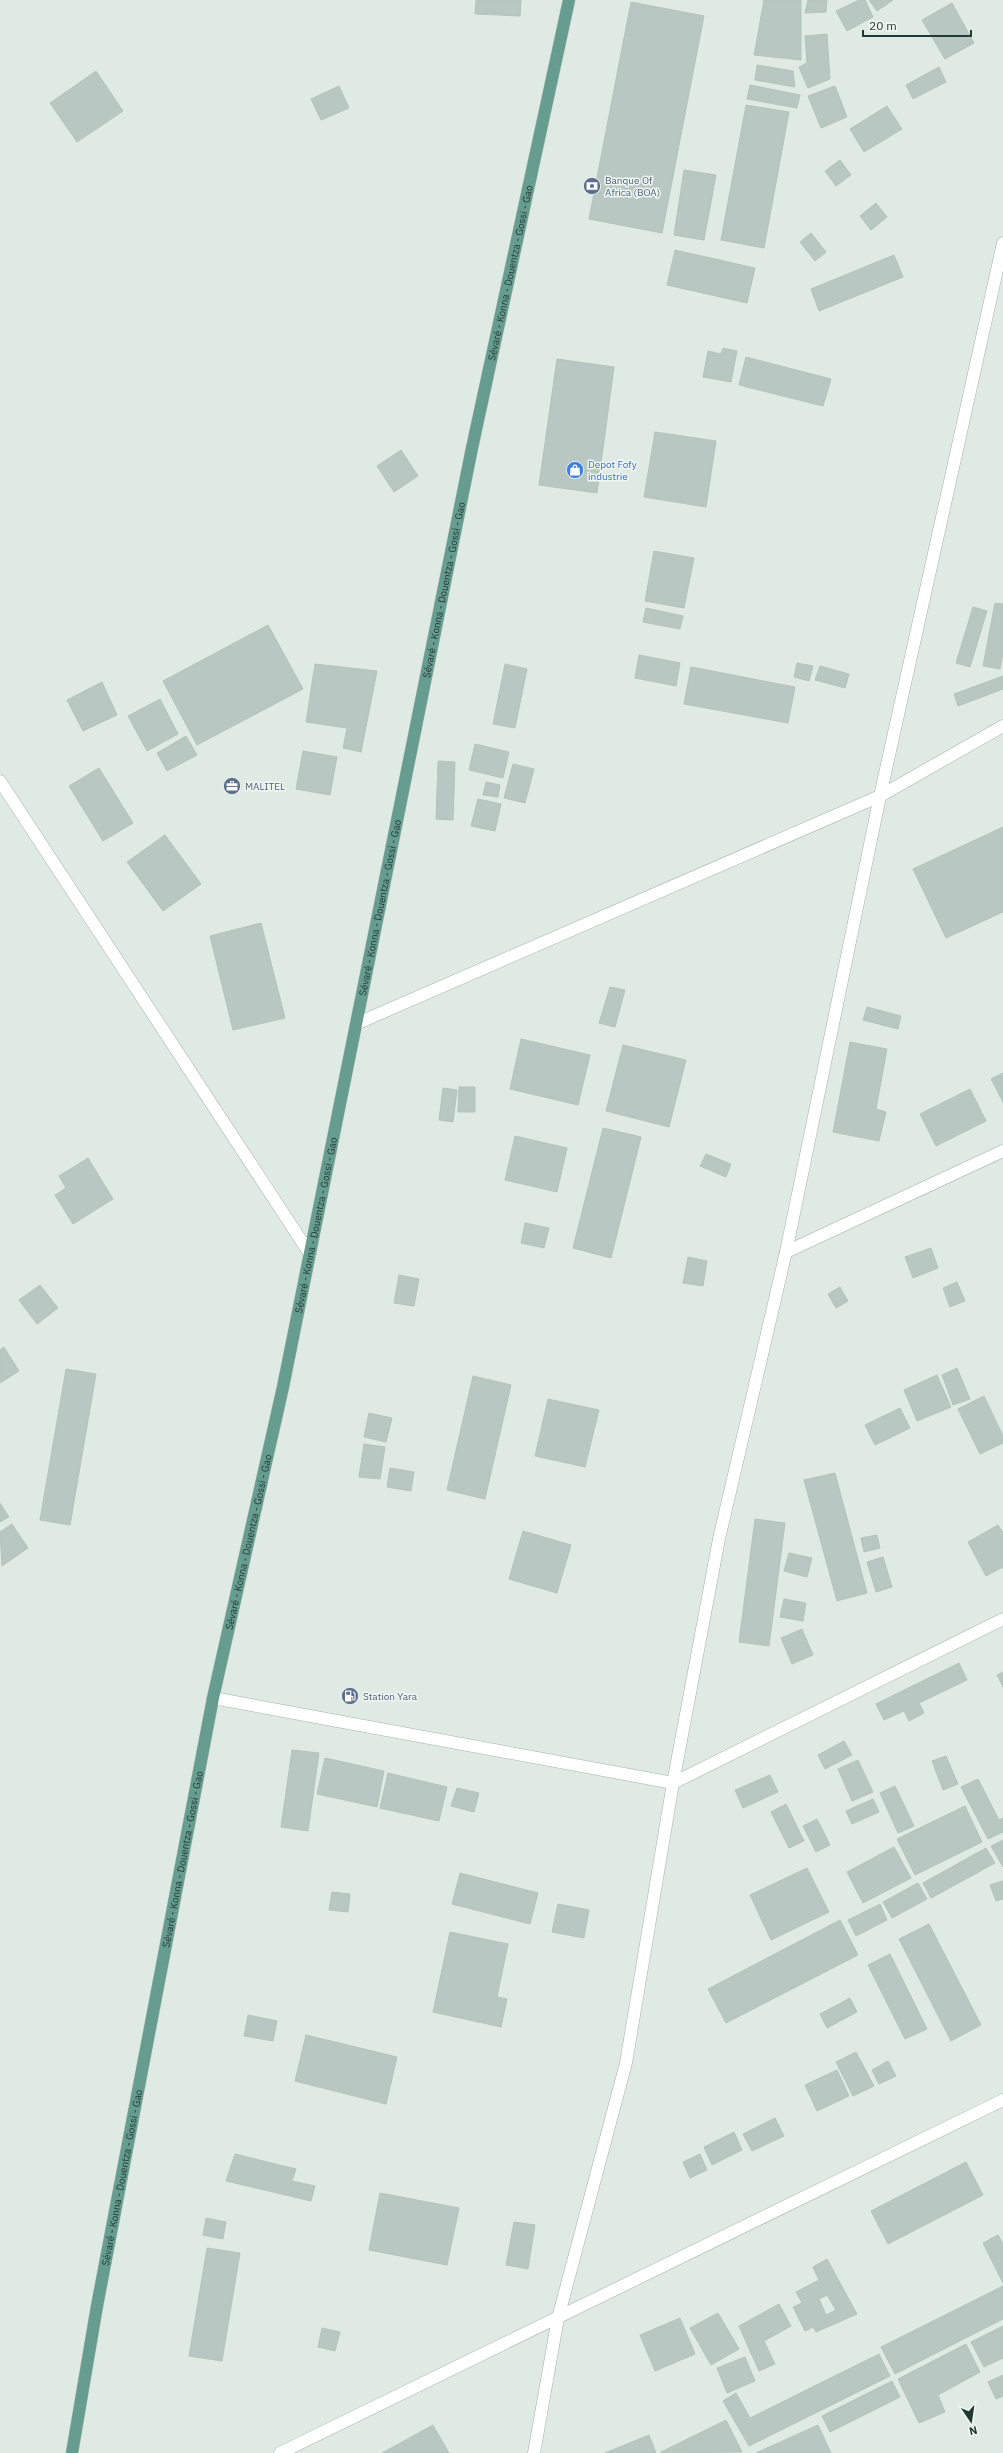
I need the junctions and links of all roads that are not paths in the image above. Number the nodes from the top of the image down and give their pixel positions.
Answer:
1 (569, 0) edge
2 (1003, 243) edge
3 (1003, 726) edge
4 (0, 781) edge
5 (880, 796) junction
6 (358, 1023) junction
7 (1003, 1151) edge
8 (786, 1252) junction
9 (310, 1254) junction
10 (1003, 1619) edge
11 (213, 1698) junction
12 (673, 1783) junction
13 (1003, 2100) edge
14 (558, 2318) junction
15 (72, 2453) edge
16 (280, 2453) edge
17 (534, 2453) edge

1 - 6 main road, Sévaré - Konna - Douentza - Gossi - Gao
2 - 5 street
3 - 5 street
4 - 9 street
5 - 6 street
5 - 8 street
6 - 9 main road, Sévaré - Konna - Douentza - Gossi - Gao
7 - 8 street
8 - 12 street
9 - 11 main road, Sévaré - Konna - Douentza - Gossi - Gao
10 - 12 street
11 - 12 street
11 - 15 main road, Sévaré - Konna - Douentza - Gossi - Gao
12 - 14 street
13 - 14 street
14 - 16 street
14 - 17 street

